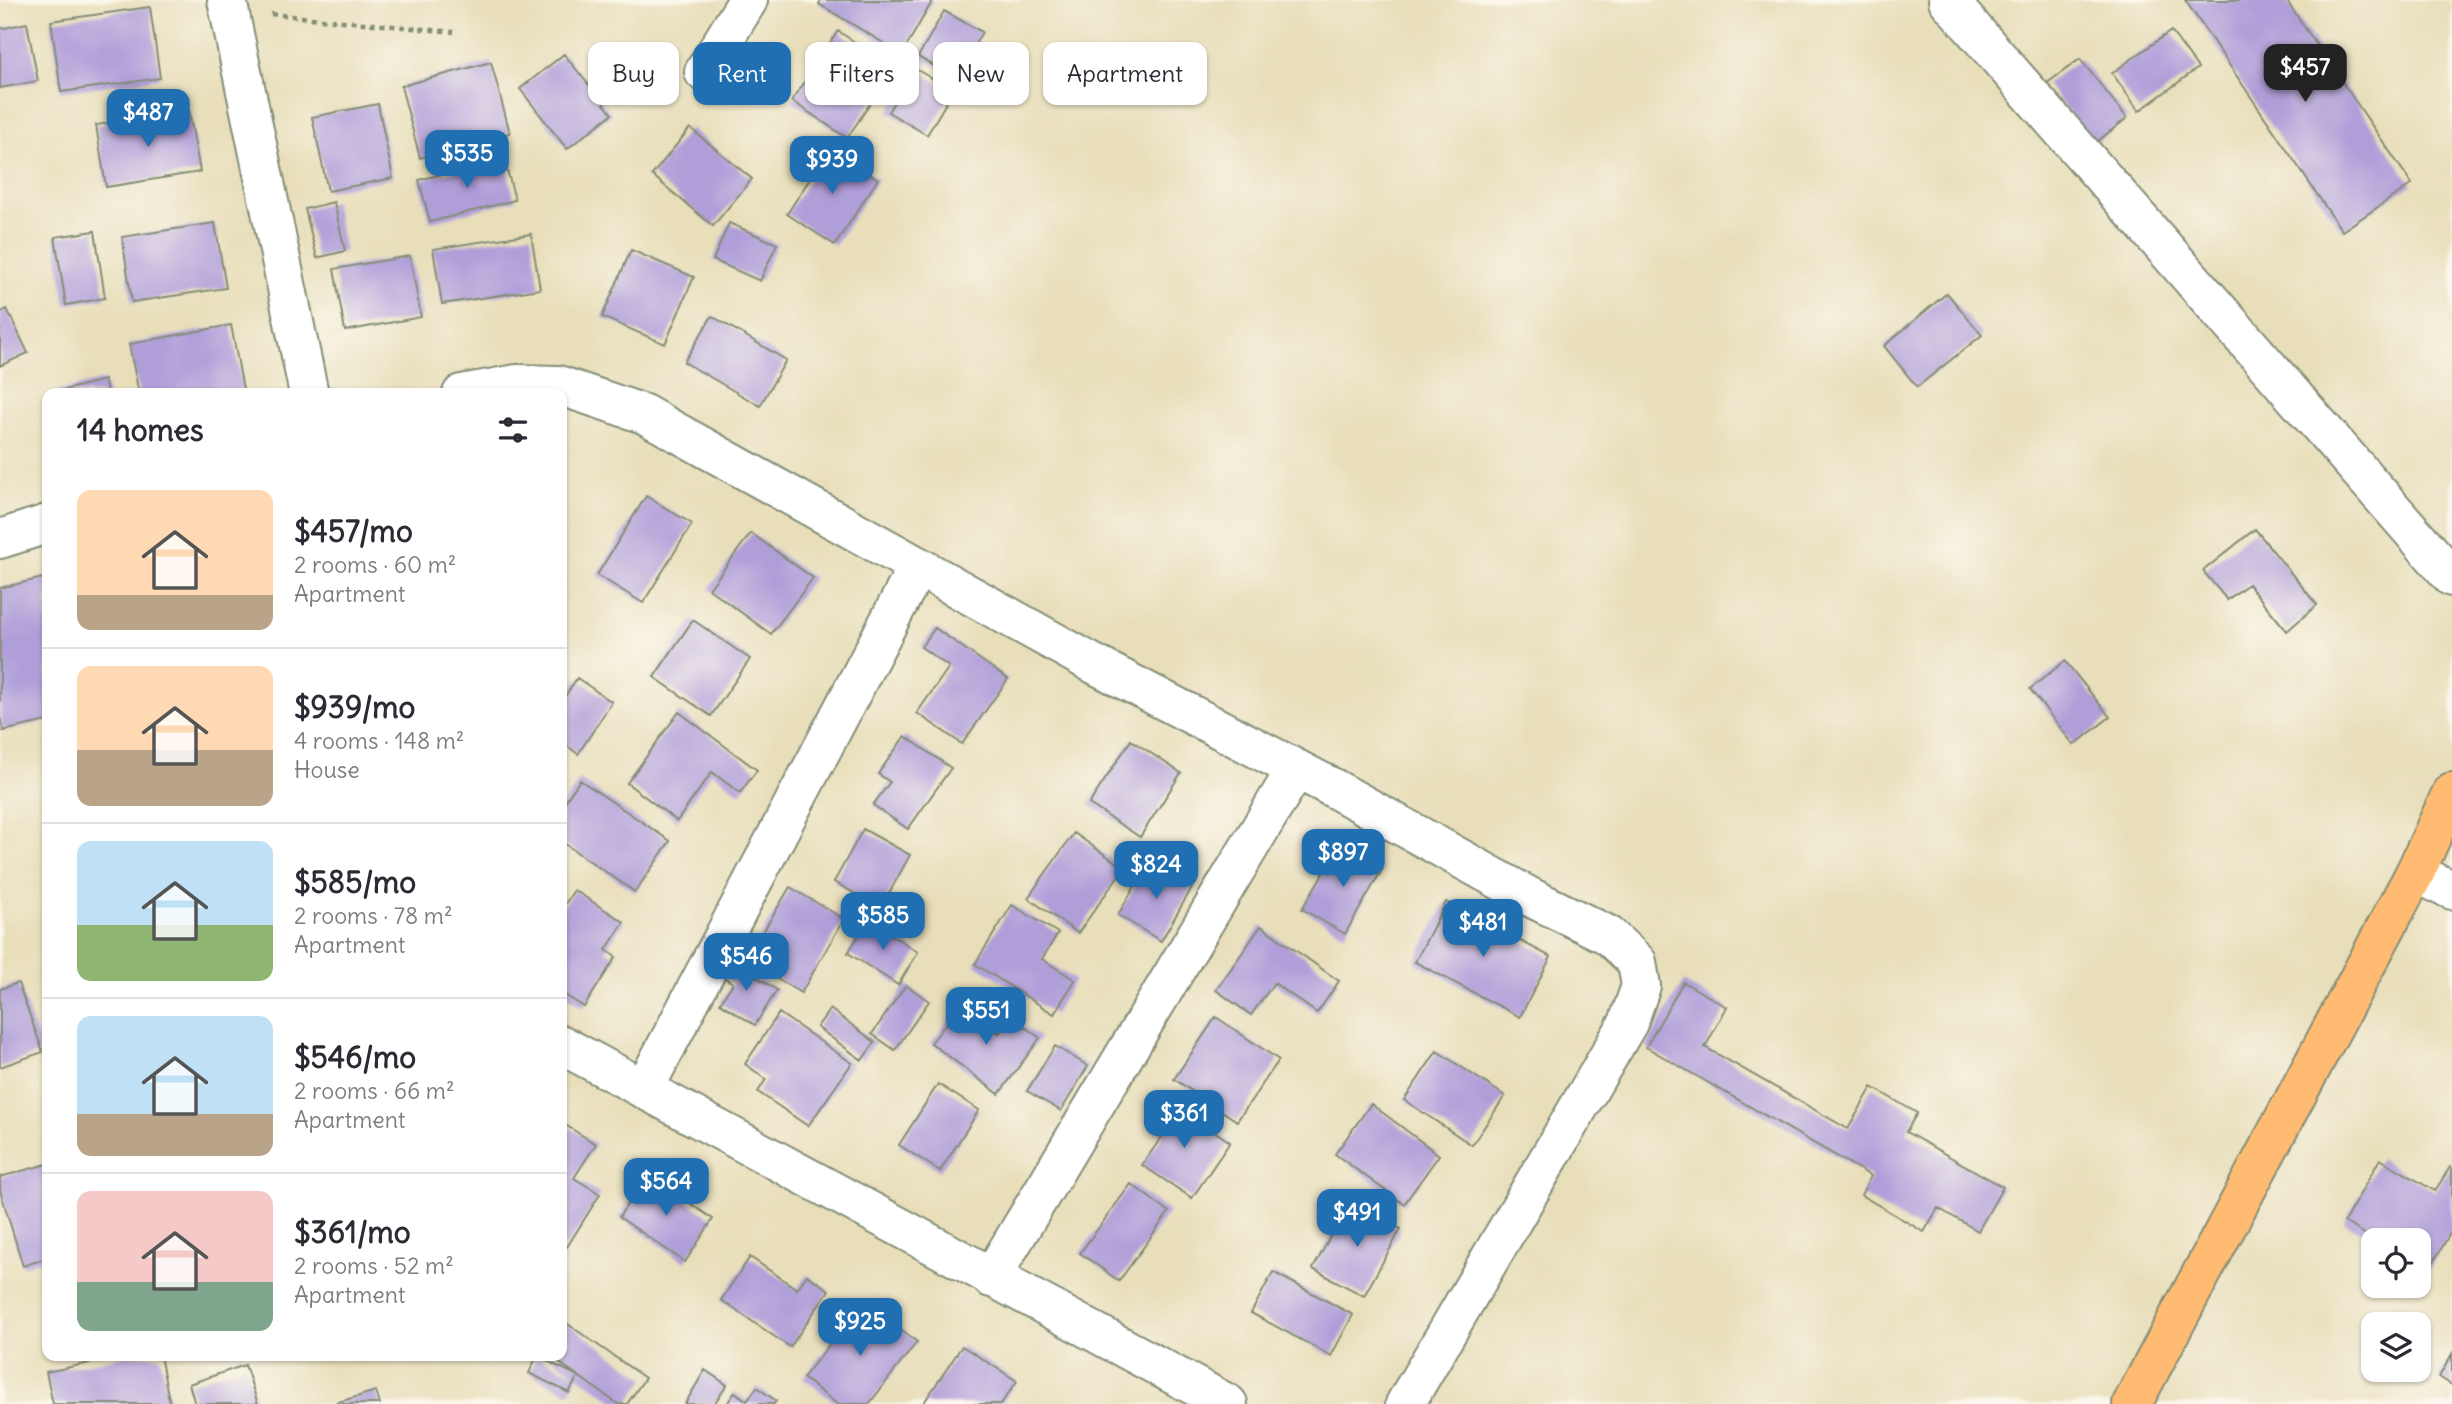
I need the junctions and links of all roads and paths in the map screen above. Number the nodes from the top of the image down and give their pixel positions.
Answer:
1 (748, 0) edge
2 (1948, 0) edge
3 (228, 5) edge
4 (454, 32) dead end
5 (722, 42) edge
6 (308, 388) edge
7 (495, 388) edge
8 (567, 388) edge
9 (567, 388) edge
10 (42, 526) edge
11 (0, 539) edge
12 (918, 566) junction
13 (2452, 578) edge
14 (1296, 769) junction
15 (2452, 792) edge
16 (2415, 873) junction
17 (2452, 890) edge
18 (567, 1048) edge
19 (644, 1089) junction
20 (991, 1278) junction
21 (1228, 1404) edge
22 (1405, 1404) edge
23 (2132, 1404) edge

1 - 5 street
2 - 13 street
3 - 4 path
3 - 6 street
7 - 8 street
9 - 12 street
10 - 11 street
12 - 14 street
12 - 19 street
14 - 20 street
14 - 22 street
15 - 16 main road
16 - 17 street
16 - 23 main road
18 - 19 street
19 - 20 street
20 - 21 street

